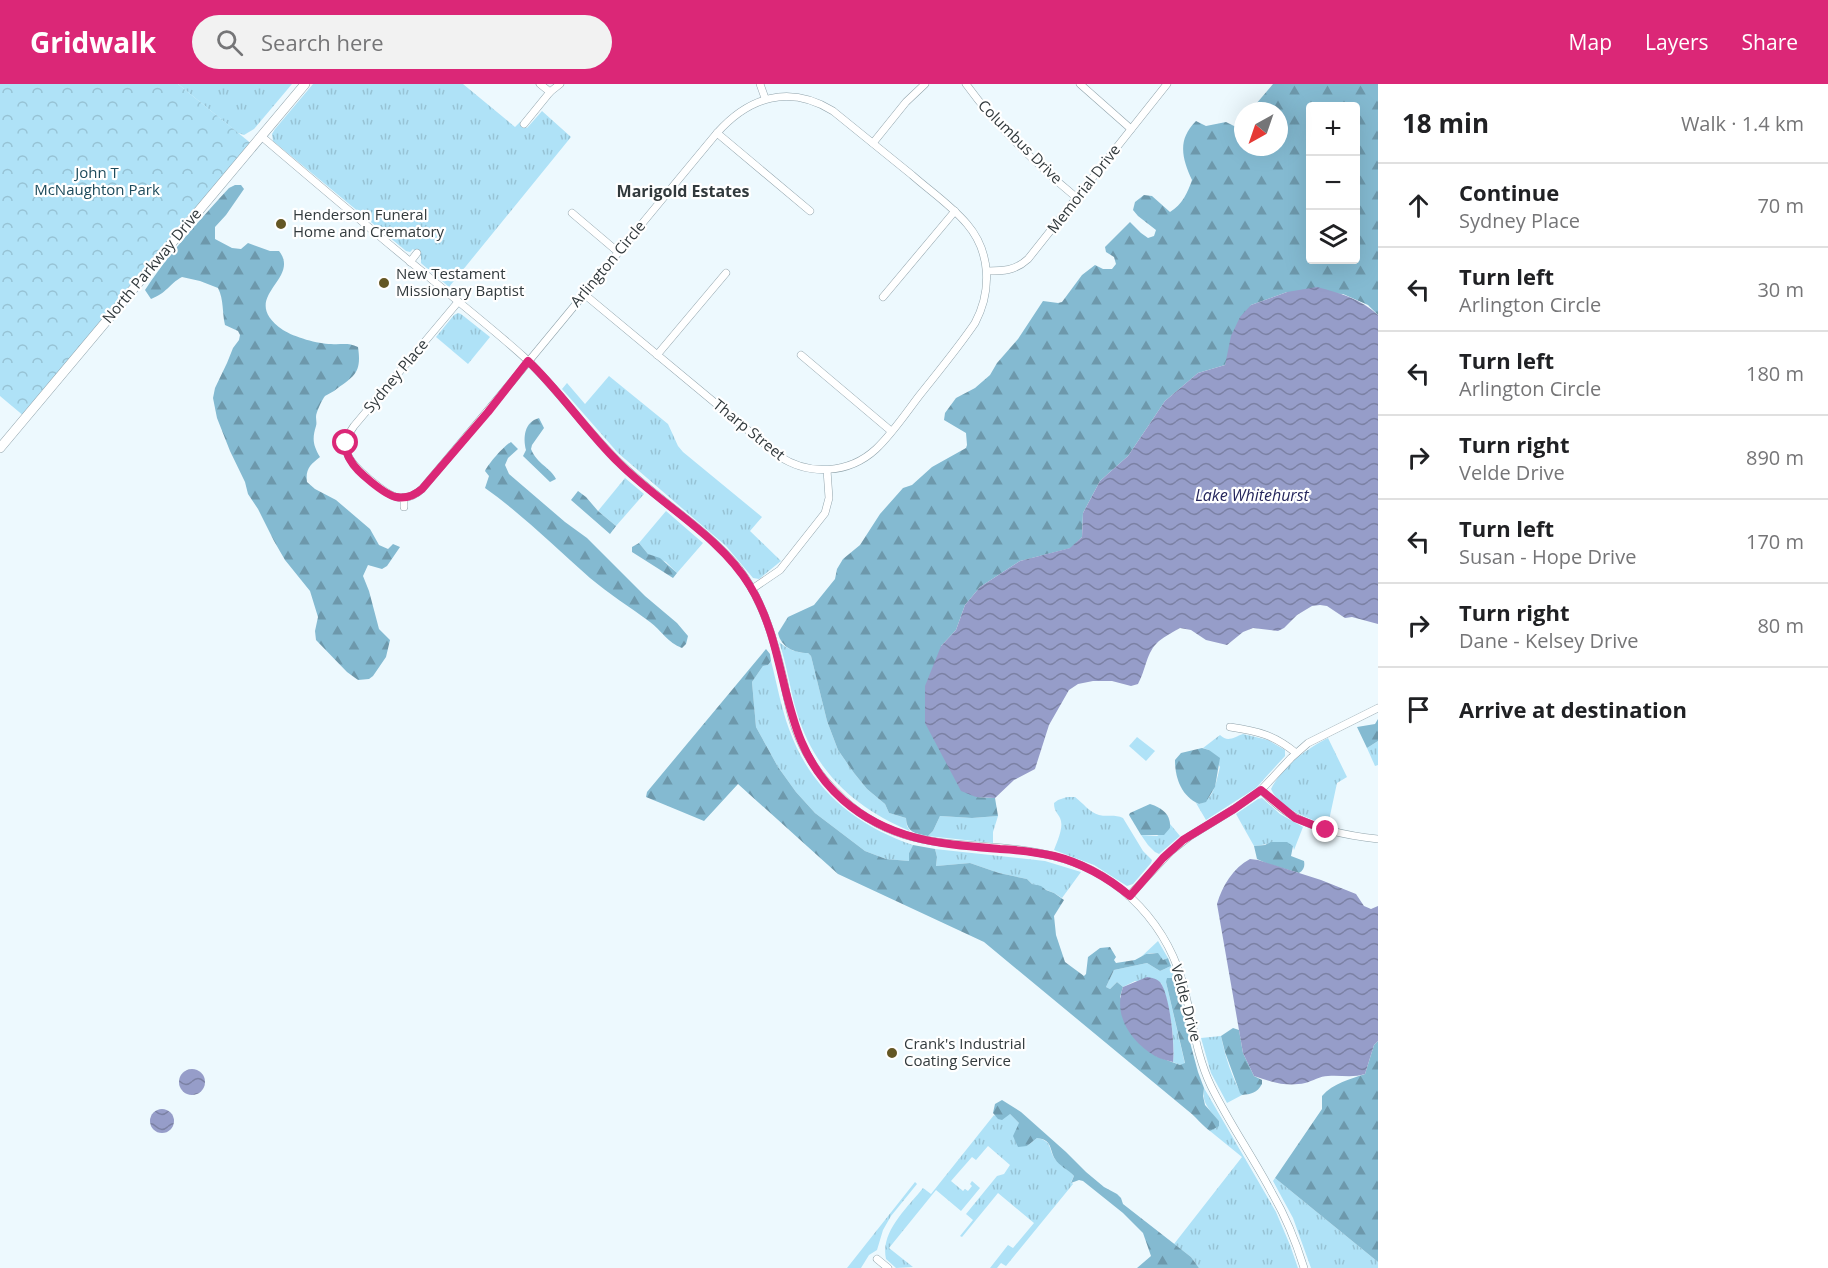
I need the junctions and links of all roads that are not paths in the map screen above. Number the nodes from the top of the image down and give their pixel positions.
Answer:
1 (304, 84) edge
2 (540, 84) edge
3 (560, 84) edge
4 (760, 84) edge
5 (925, 84) edge
6 (966, 84) edge
7 (1080, 84) edge
8 (1167, 84) edge
9 (550, 92) junction
10 (765, 98) junction
11 (524, 124) dead end
12 (1131, 129) junction
13 (717, 133) junction
14 (261, 136) junction
15 (873, 143) junction
16 (1077, 198) junction
17 (810, 211) dead end
18 (954, 211) junction
19 (572, 213) dead end
20 (618, 252) junction
21 (417, 253) dead end
22 (410, 262) junction
23 (987, 271) junction
24 (726, 273) dead end
25 (584, 294) junction
26 (883, 297) dead end
27 (458, 302) junction
28 (657, 355) junction
29 (801, 356) dead end
30 (528, 361) junction
31 (891, 431) junction
32 (0, 448) edge
33 (827, 470) junction
34 (404, 497) junction
35 (404, 507) dead end
36 (752, 589) junction
37 (1378, 708) edge
38 (1230, 727) dead end
39 (1296, 753) junction
40 (1261, 790) junction
41 (1378, 839) edge
42 (1130, 896) junction
43 (878, 1259) dead end
44 (888, 1268) edge
45 (1304, 1268) edge

1 - 14 main road, North Parkway Drive
2 - 9 street
3 - 9 street
4 - 10 street
5 - 15 street
6 - 16 street, Columbus Drive
7 - 12 street
8 - 12 street, Memorial Drive
9 - 11 street
10 - 13 street, Arlington Circle
10 - 15 street, Arlington Circle
12 - 16 street, Memorial Drive
13 - 17 street
13 - 20 street, Arlington Circle
14 - 22 street, Velde Drive
14 - 32 main road, North Parkway Drive
15 - 18 street, Arlington Circle
16 - 23 street, Memorial Drive
18 - 23 street, Arlington Circle
18 - 26 street
19 - 20 street
20 - 25 street, Arlington Circle
21 - 22 street
22 - 27 street, Velde Drive
23 - 31 street, Tharp Street
24 - 28 street
25 - 28 street, Tharp Street
25 - 30 street, Arlington Circle
27 - 30 street, Velde Drive
27 - 34 street, Sydney Place
28 - 33 street, Tharp Street
29 - 31 street
30 - 34 street, Arlington Circle
30 - 36 street, Velde Drive
31 - 33 street, Tharp Street
33 - 36 street
34 - 35 street
36 - 42 street, Velde Drive
37 - 39 street
38 - 39 street
39 - 40 street
40 - 41 street
40 - 42 street
42 - 45 street, Velde Drive
43 - 44 street

